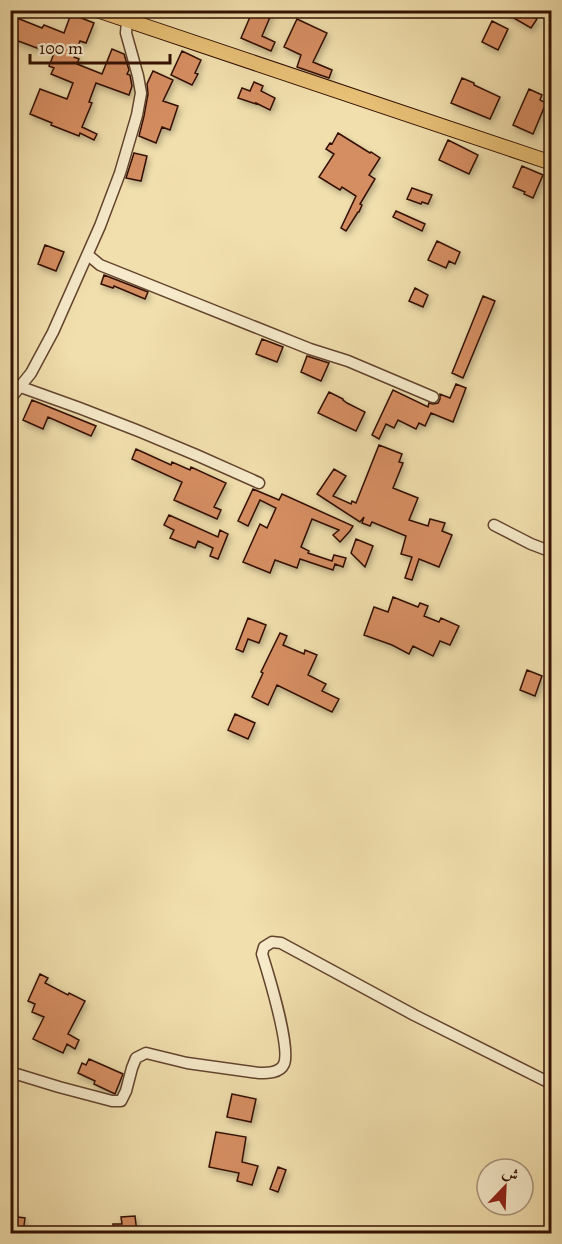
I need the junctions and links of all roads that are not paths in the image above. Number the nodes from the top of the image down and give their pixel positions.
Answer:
1 (97, 10) edge
2 (127, 21) junction
3 (552, 163) edge
4 (88, 255) junction
5 (21, 387) junction
6 (433, 397) dead end
7 (10, 399) edge
8 (259, 483) dead end
9 (494, 525) dead end
10 (552, 552) edge
11 (10, 1072) edge
12 (552, 1084) edge

1 - 2 main road
2 - 3 main road
2 - 4 street
4 - 5 street
4 - 6 street
5 - 7 street
5 - 8 street
9 - 10 street
11 - 12 street

